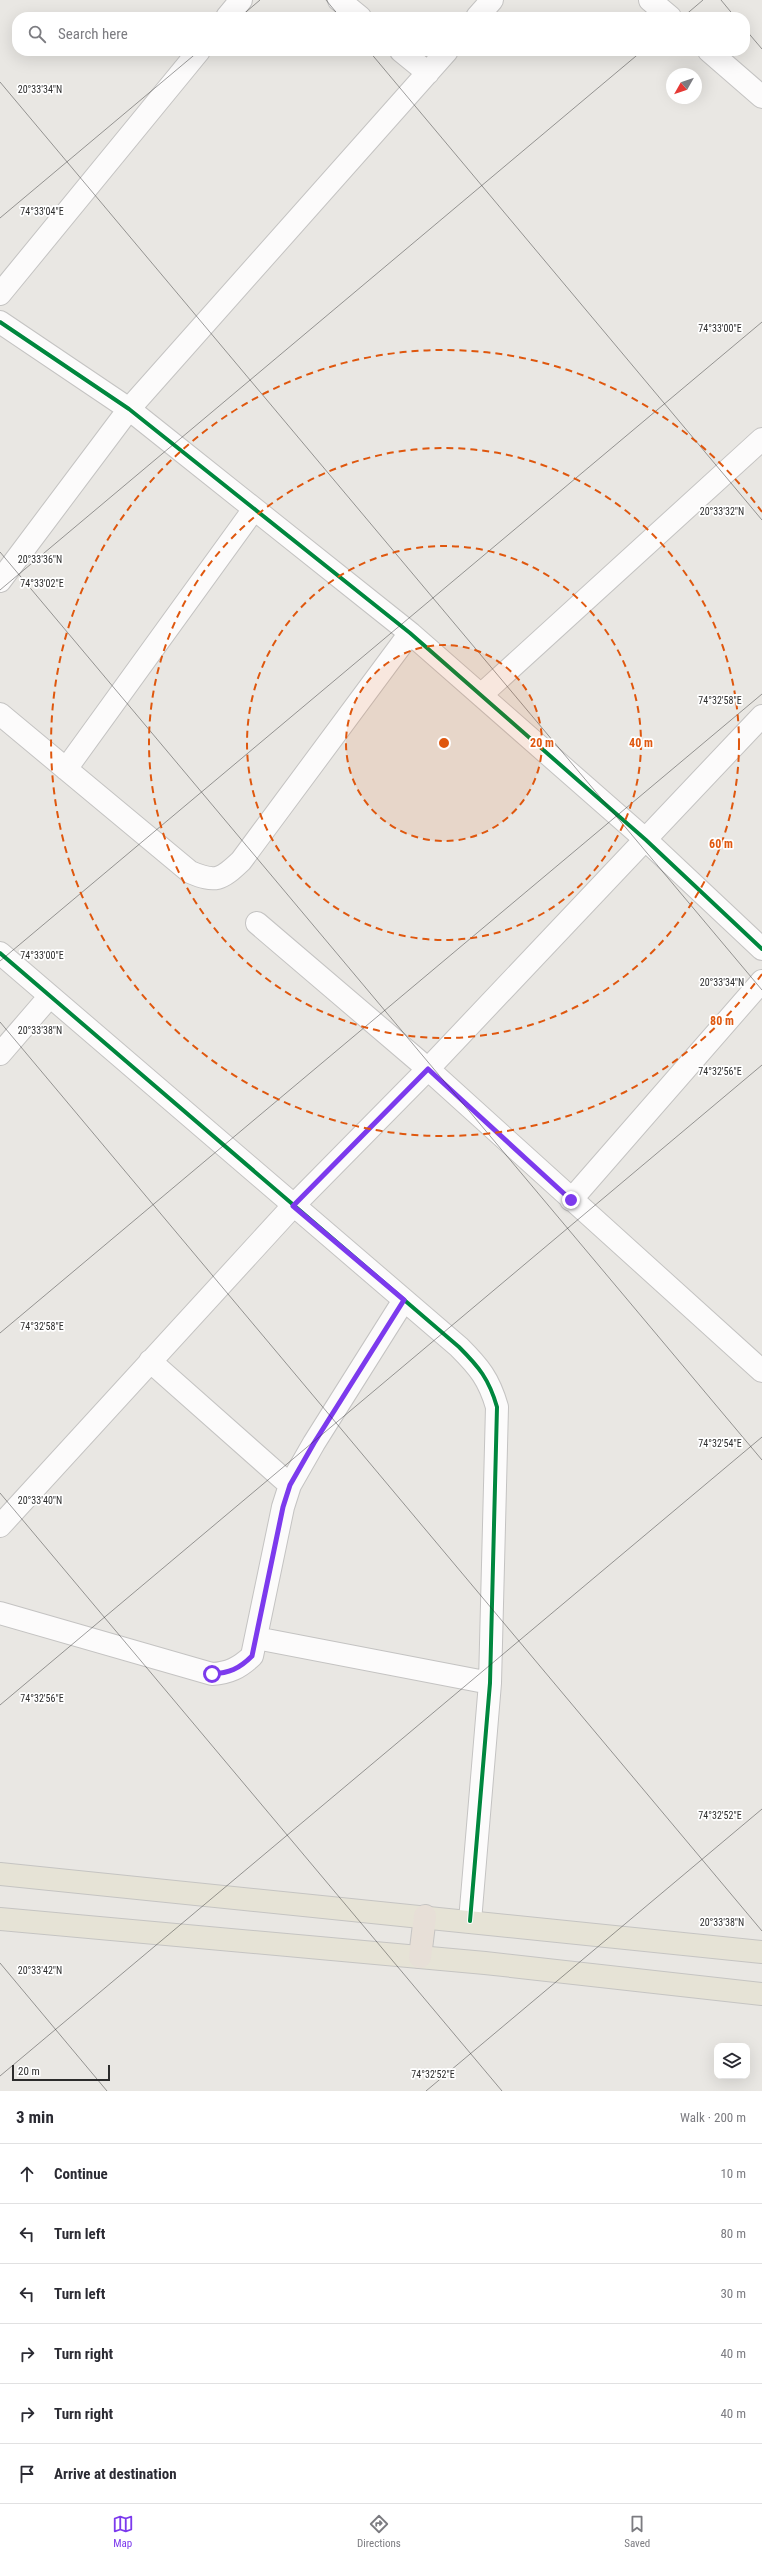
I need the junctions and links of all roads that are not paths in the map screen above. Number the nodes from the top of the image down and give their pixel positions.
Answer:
1 (241, 0) edge
2 (339, 0) edge
3 (492, 0) edge
4 (650, 0) edge
5 (231, 12) edge
6 (354, 12) edge
7 (481, 12) edge
8 (664, 12) edge
9 (195, 56) edge
10 (407, 56) edge
11 (443, 56) edge
12 (715, 56) edge
13 (428, 73) junction
14 (762, 97) edge
15 (0, 294) edge
16 (0, 322) edge
17 (130, 409) junction
18 (762, 439) edge
19 (254, 509) junction
20 (0, 581) edge
21 (410, 634) junction
22 (481, 695) junction
23 (0, 714) edge
24 (762, 716) edge
25 (66, 769) junction
26 (646, 840) junction
27 (257, 923) dead end
28 (762, 949) edge
29 (0, 953) edge
30 (762, 981) edge
31 (50, 996) junction
32 (0, 1054) edge
33 (428, 1069) junction
34 (571, 1200) junction
35 (293, 1206) junction
36 (404, 1300) junction
37 (150, 1362) junction
38 (762, 1371) edge
39 (290, 1485) junction
40 (0, 1526) edge
41 (0, 1613) edge
42 (256, 1638) junction
43 (490, 1682) junction
44 (0, 1874) edge
45 (425, 1916) junction
46 (0, 1919) edge
47 (470, 1921) junction
48 (762, 1952) edge
49 (420, 1957) junction
50 (762, 1994) edge

1 - 5 street
2 - 6 street
3 - 7 street
4 - 8 street
9 - 15 street
10 - 13 street
11 - 13 street
12 - 14 street
13 - 17 street
16 - 17 street
17 - 19 street
17 - 20 street
18 - 22 street
19 - 21 street
19 - 25 street
21 - 22 street
21 - 25 street
22 - 26 street
23 - 25 street
24 - 26 street
26 - 28 street
26 - 33 street
27 - 33 street
29 - 31 street
30 - 34 street
31 - 32 street
31 - 35 street
33 - 34 street
33 - 35 street
34 - 38 street
35 - 36 street
35 - 37 street
36 - 39 street
36 - 43 street
37 - 39 street
37 - 40 street
39 - 42 street
41 - 42 street
42 - 43 street
43 - 47 street
44 - 45 main road
45 - 47 main road
45 - 49 highway
46 - 49 main road
47 - 48 main road
49 - 50 main road

